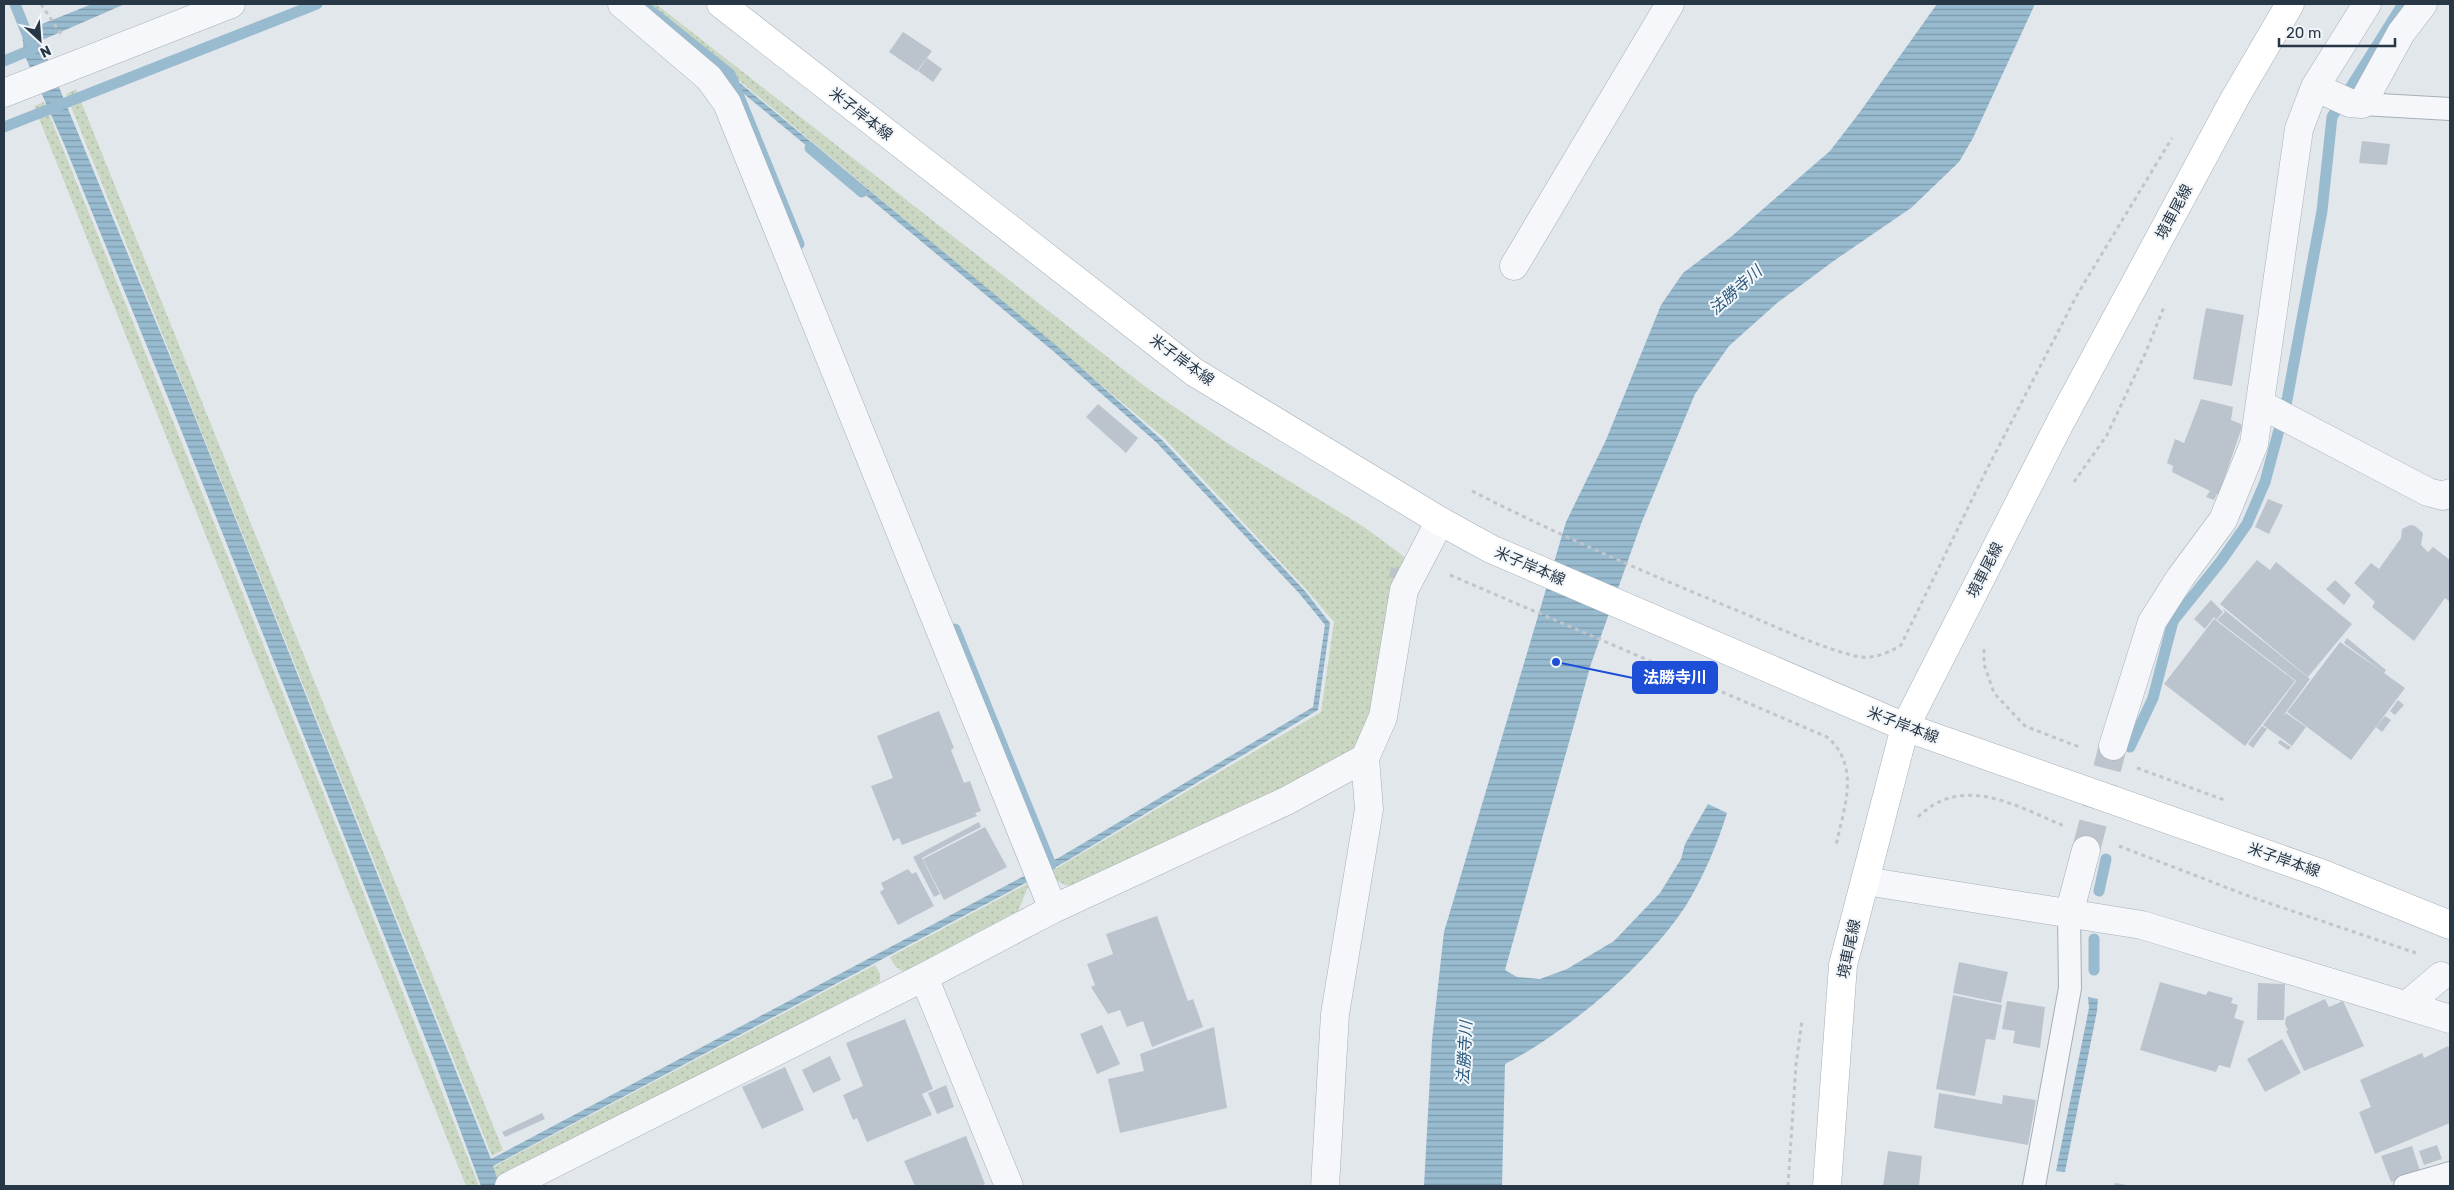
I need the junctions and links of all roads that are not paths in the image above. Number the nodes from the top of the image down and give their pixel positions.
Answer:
1 (231, 4) edge
2 (622, 4) edge
3 (721, 4) edge
4 (1670, 4) edge
5 (2290, 4) edge
6 (2367, 4) edge
7 (2423, 4) edge
8 (14, 89) edge
9 (2339, 97) junction
10 (2450, 109) edge
11 (1514, 266) dead end
12 (2274, 412) junction
13 (2448, 498) edge
14 (1440, 521) junction
15 (1905, 727) junction
16 (2122, 756) tunnel mouth
17 (1365, 758) junction
18 (2099, 846) tunnel mouth
19 (1865, 881) junction
20 (1043, 885) junction
21 (2069, 914) junction
22 (2450, 925) edge
23 (2441, 976) dead end
24 (924, 977) junction
25 (2407, 1005) junction
26 (2450, 1019) edge
27 (2450, 1173) edge
28 (509, 1186) edge
29 (1009, 1186) edge
30 (1325, 1186) edge
31 (1828, 1186) edge
32 (2034, 1186) edge
33 (2405, 1186) edge

1 - 8 street
2 - 20 street
3 - 14 main road, 米子岸本線
4 - 11 street
5 - 15 main road, 境車尾線
6 - 9 street
7 - 9 street
9 - 10 lane
9 - 12 street
12 - 13 street
12 - 16 street
14 - 15 main road, 米子岸本線
14 - 17 street
15 - 19 main road, 境車尾線
15 - 22 main road, 米子岸本線
17 - 20 street
17 - 30 street
18 - 21 street
19 - 21 street
19 - 31 main road, 境車尾線
20 - 24 street
21 - 25 street
21 - 32 lane
23 - 25 street
24 - 28 street
24 - 29 street
25 - 26 street
27 - 33 lane

